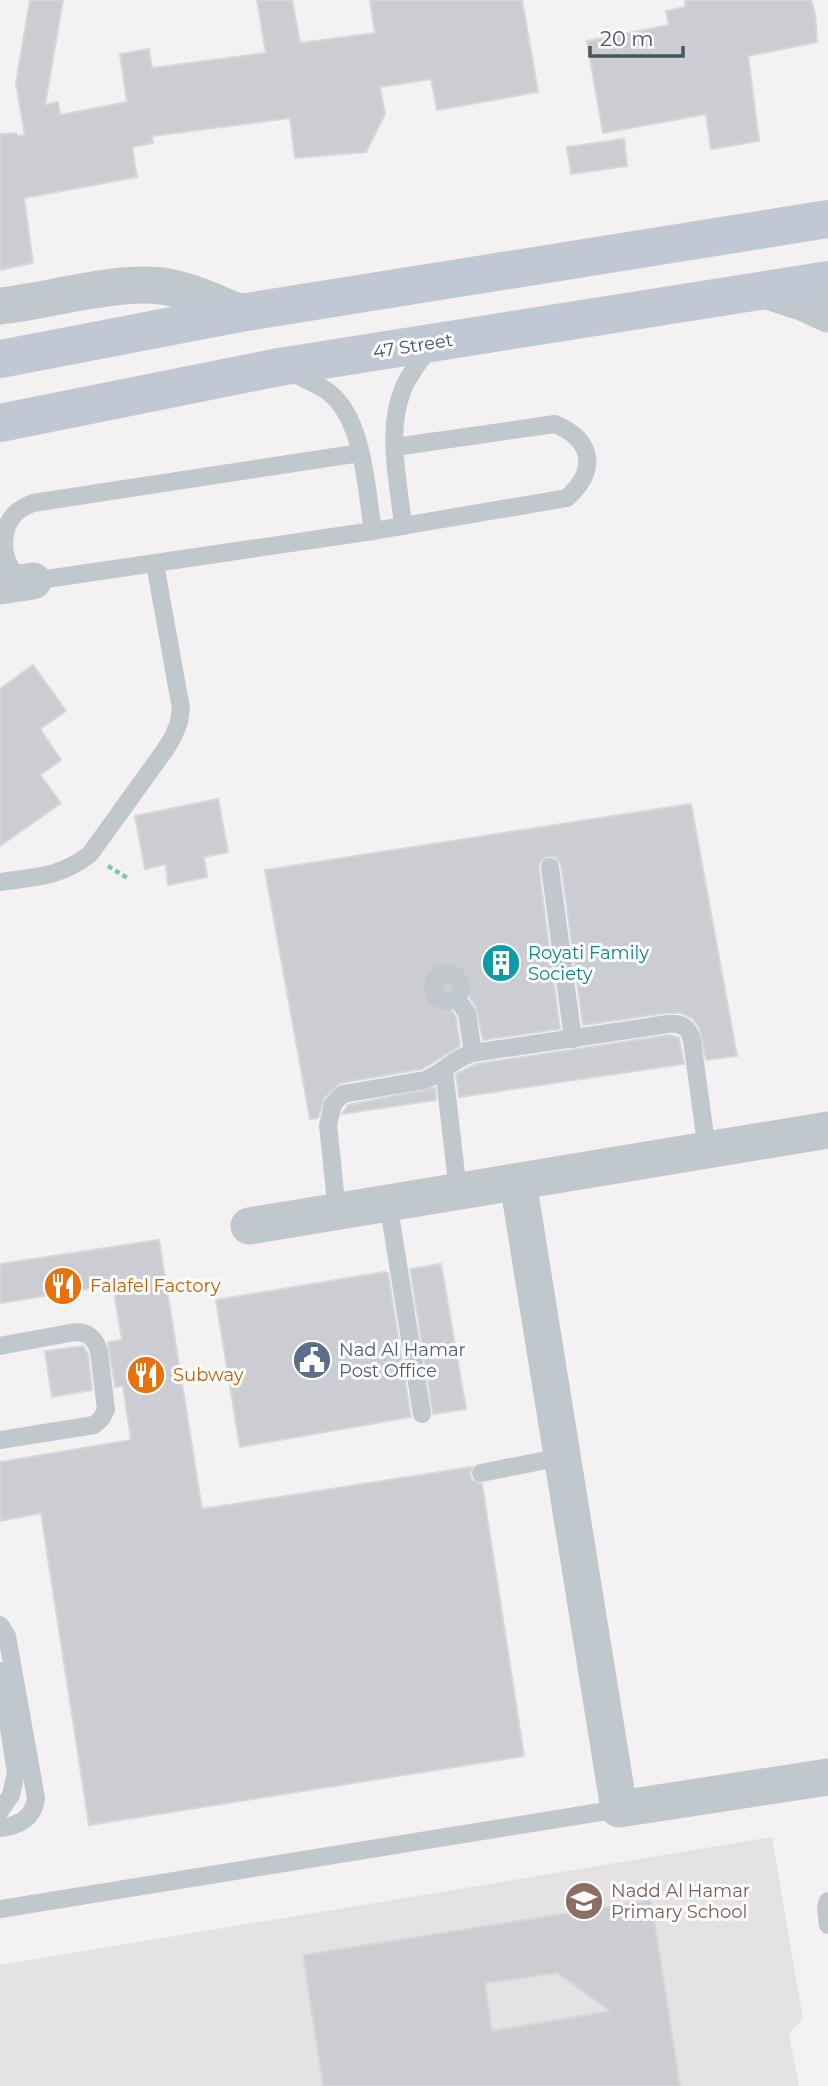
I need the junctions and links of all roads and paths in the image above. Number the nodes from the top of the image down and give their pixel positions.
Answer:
1 (828, 219) edge
2 (828, 281) edge
3 (764, 290) junction
4 (0, 306) edge
5 (240, 313) junction
6 (828, 314) edge
7 (433, 342) junction
8 (0, 359) edge
9 (279, 367) junction
10 (0, 423) edge
11 (395, 447) junction
12 (360, 453) junction
13 (403, 526) junction
14 (373, 531) junction
15 (155, 564) junction
16 (16, 584) edge
17 (550, 867) dead end
18 (0, 882) edge
19 (456, 998) dead end
20 (573, 1039) junction
21 (473, 1053) junction
22 (444, 1070) junction
23 (828, 1130) edge
24 (707, 1150) junction
25 (518, 1182) junction
26 (458, 1191) junction
27 (388, 1202) junction
28 (337, 1211) junction
29 (249, 1226) dead end
30 (0, 1346) edge
31 (422, 1414) dead end
32 (0, 1440) edge
33 (562, 1457) junction
34 (481, 1473) dead end
35 (0, 1625) edge
36 (0, 1671) edge
37 (828, 1777) edge
38 (619, 1809) junction
39 (0, 1811) edge
40 (0, 1828) edge
41 (828, 1901) edge
42 (0, 1909) edge
43 (828, 1926) edge

1 - 5 street
2 - 3 street, 47 Street
3 - 6 street
3 - 7 street, 47 Street
4 - 5 street
5 - 8 street
7 - 9 street, 47 Street
7 - 11 lane
9 - 10 street, 47 Street
9 - 12 lane
11 - 13 lane
11 - 13 lane
12 - 14 lane
12 - 16 lane
13 - 14 lane
14 - 15 lane
15 - 16 lane
15 - 18 lane
17 - 20 lane
19 - 21 lane
20 - 21 lane
20 - 24 lane
21 - 22 lane
22 - 26 lane
22 - 28 lane
23 - 24 street
24 - 25 street
25 - 26 street
25 - 33 street
26 - 27 street
27 - 28 street
27 - 31 lane
28 - 29 street
30 - 32 lane
33 - 34 lane
33 - 38 street
35 - 40 lane
36 - 39 lane
37 - 38 street
38 - 42 lane
41 - 43 lane

